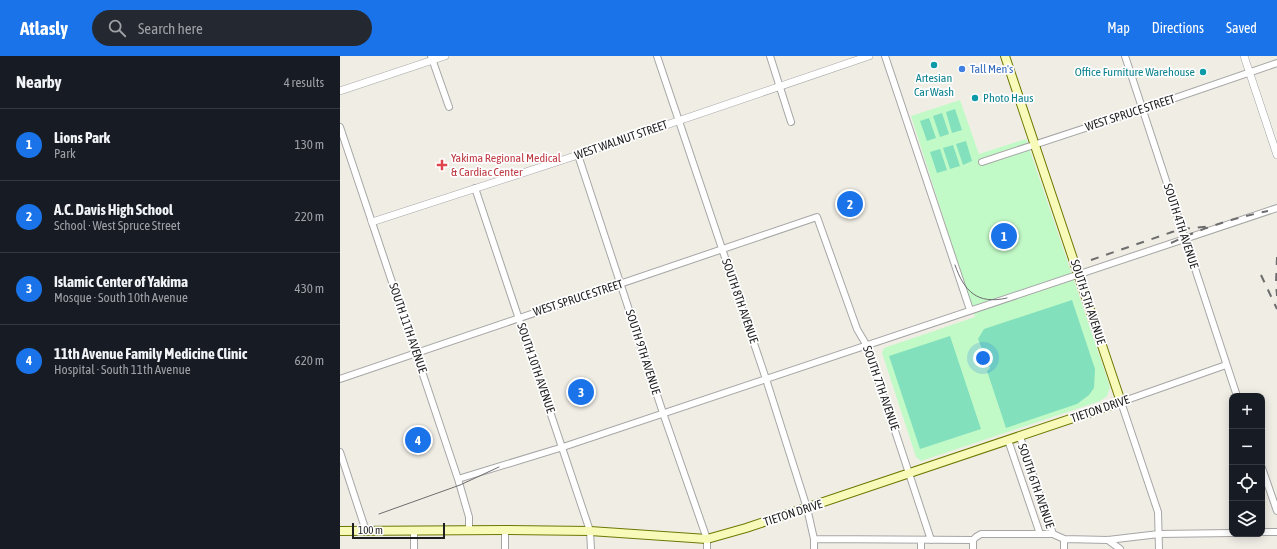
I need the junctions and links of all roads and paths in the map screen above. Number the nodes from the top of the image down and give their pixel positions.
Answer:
1 (445, 56) edge
2 (657, 56) edge
3 (770, 56) edge
4 (869, 56) edge
5 (884, 56) edge
6 (1006, 56) edge
7 (1125, 56) edge
8 (1244, 56) edge
9 (432, 58) edge
10 (1277, 63) edge
11 (1249, 73) junction
12 (780, 86) junction
13 (340, 91) edge
14 (449, 107) dead end
15 (1143, 109) junction
16 (678, 121) junction
17 (791, 122) dead end
18 (340, 127) edge
19 (1035, 144) junction
20 (578, 155) junction
21 (1277, 155) edge
22 (982, 162) dead end
23 (475, 188) junction
24 (1277, 208) edge
25 (817, 217) joint
26 (372, 222) junction
27 (1186, 238) junction
28 (722, 249) junction
29 (1079, 274) junction
30 (620, 284) junction
31 (970, 310) junction
32 (518, 318) junction
33 (867, 346) junction
34 (416, 353) junction
35 (1226, 365) junction
36 (340, 379) edge
37 (766, 379) junction
38 (1236, 393) edge
39 (1121, 402) junction
40 (663, 414) junction
41 (1020, 437) junction
42 (1008, 440) junction
43 (562, 447) junction
44 (340, 452) edge
45 (910, 474) junction
46 (1265, 477) edge
47 (458, 480) junction
48 (807, 508) junction
49 (1277, 511) edge
50 (505, 530) junction
51 (340, 531) edge
52 (366, 531) junction
53 (414, 531) junction
54 (468, 531) junction
55 (590, 531) junction
56 (1265, 532) edge
57 (1277, 532) edge
58 (1229, 533) edge
59 (1040, 534) junction
60 (1053, 534) junction
61 (1159, 534) junction
62 (707, 539) junction
63 (814, 539) junction
64 (1064, 539) junction
65 (920, 540) junction
66 (931, 540) junction
67 (973, 540) junction
68 (1108, 540) junction
69 (414, 549) edge
70 (505, 549) edge
71 (591, 549) edge
72 (707, 549) edge
73 (814, 549) edge
74 (920, 549) edge
75 (973, 549) edge
76 (1064, 549) edge
77 (1120, 549) edge
78 (1159, 549) edge

1 - 9 street
2 - 16 street, SOUTH 8TH AVENUE
3 - 12 street
4 - 12 street, WEST WALNUT STREET
5 - 31 street
6 - 19 main road, SOUTH 5TH AVENUE
7 - 15 street, SOUTH 4TH AVENUE
8 - 11 street
9 - 13 street
9 - 14 street
10 - 11 street, WEST SPRUCE STREET
11 - 15 street, WEST SPRUCE STREET
11 - 21 street
12 - 16 street, WEST WALNUT STREET
12 - 17 street
15 - 19 street, WEST SPRUCE STREET
15 - 27 street, SOUTH 4TH AVENUE
16 - 20 street, WEST WALNUT STREET
16 - 28 street, SOUTH 8TH AVENUE
18 - 26 street, SOUTH 11TH AVENUE
19 - 22 street, WEST SPRUCE STREET
19 - 29 main road, SOUTH 5TH AVENUE
20 - 23 street, WEST WALNUT STREET
20 - 30 street, SOUTH 9TH AVENUE
23 - 26 street, WEST WALNUT STREET
23 - 32 street, SOUTH 10TH AVENUE
24 - 27 street
25 - 28 street, WEST SPRUCE STREET
25 - 33 street, SOUTH 7TH AVENUE
26 - 34 street, SOUTH 11TH AVENUE
27 - 29 street
27 - 35 street, SOUTH 4TH AVENUE
28 - 30 street, WEST SPRUCE STREET
28 - 37 street, SOUTH 8TH AVENUE
29 - 31 street
29 - 39 main road, SOUTH 5TH AVENUE
30 - 32 street, WEST SPRUCE STREET
30 - 40 street, SOUTH 9TH AVENUE
31 - 33 street
32 - 34 street, WEST SPRUCE STREET
32 - 43 street, SOUTH 10TH AVENUE
33 - 37 street
33 - 45 street, SOUTH 7TH AVENUE
34 - 36 street, WEST SPRUCE STREET
34 - 47 street, SOUTH 11TH AVENUE
35 - 38 street, SOUTH 4TH AVENUE
35 - 39 street, TIETON DRIVE
37 - 40 street
37 - 48 street, SOUTH 8TH AVENUE
39 - 41 main road, TIETON DRIVE
39 - 61 street, SOUTH 5TH AVENUE
40 - 43 street
40 - 62 street, SOUTH 9TH AVENUE
41 - 42 main road, TIETON DRIVE
41 - 60 street, SOUTH 6TH AVENUE
42 - 45 main road, TIETON DRIVE
42 - 59 street, SOUTH 6TH AVENUE
43 - 47 street
43 - 55 street, SOUTH 10TH AVENUE
44 - 52 street
45 - 48 main road, TIETON DRIVE
45 - 66 street, SOUTH 7TH AVENUE
46 - 49 street
47 - 54 street, SOUTH 11TH AVENUE
48 - 62 main road, TIETON DRIVE
48 - 63 street, SOUTH 8TH AVENUE
50 - 54 main road, TIETON DRIVE
50 - 55 main road, TIETON DRIVE
50 - 70 street
51 - 52 main road, TIETON DRIVE
52 - 53 main road, TIETON DRIVE
53 - 54 main road, TIETON DRIVE
53 - 69 street
55 - 62 main road, TIETON DRIVE
55 - 71 street, SOUTH 10TH AVENUE
56 - 57 street
58 - 61 street
59 - 60 street
59 - 67 street
60 - 64 street
61 - 68 street
61 - 78 street, SOUTH 5TH AVENUE
62 - 72 street, SOUTH 9TH AVENUE
63 - 65 street
63 - 73 street, SOUTH 8TH AVENUE
64 - 68 street
64 - 76 street, SOUTH 6TH AVENUE
65 - 66 street
65 - 74 street
66 - 67 street
67 - 75 street
68 - 77 street

